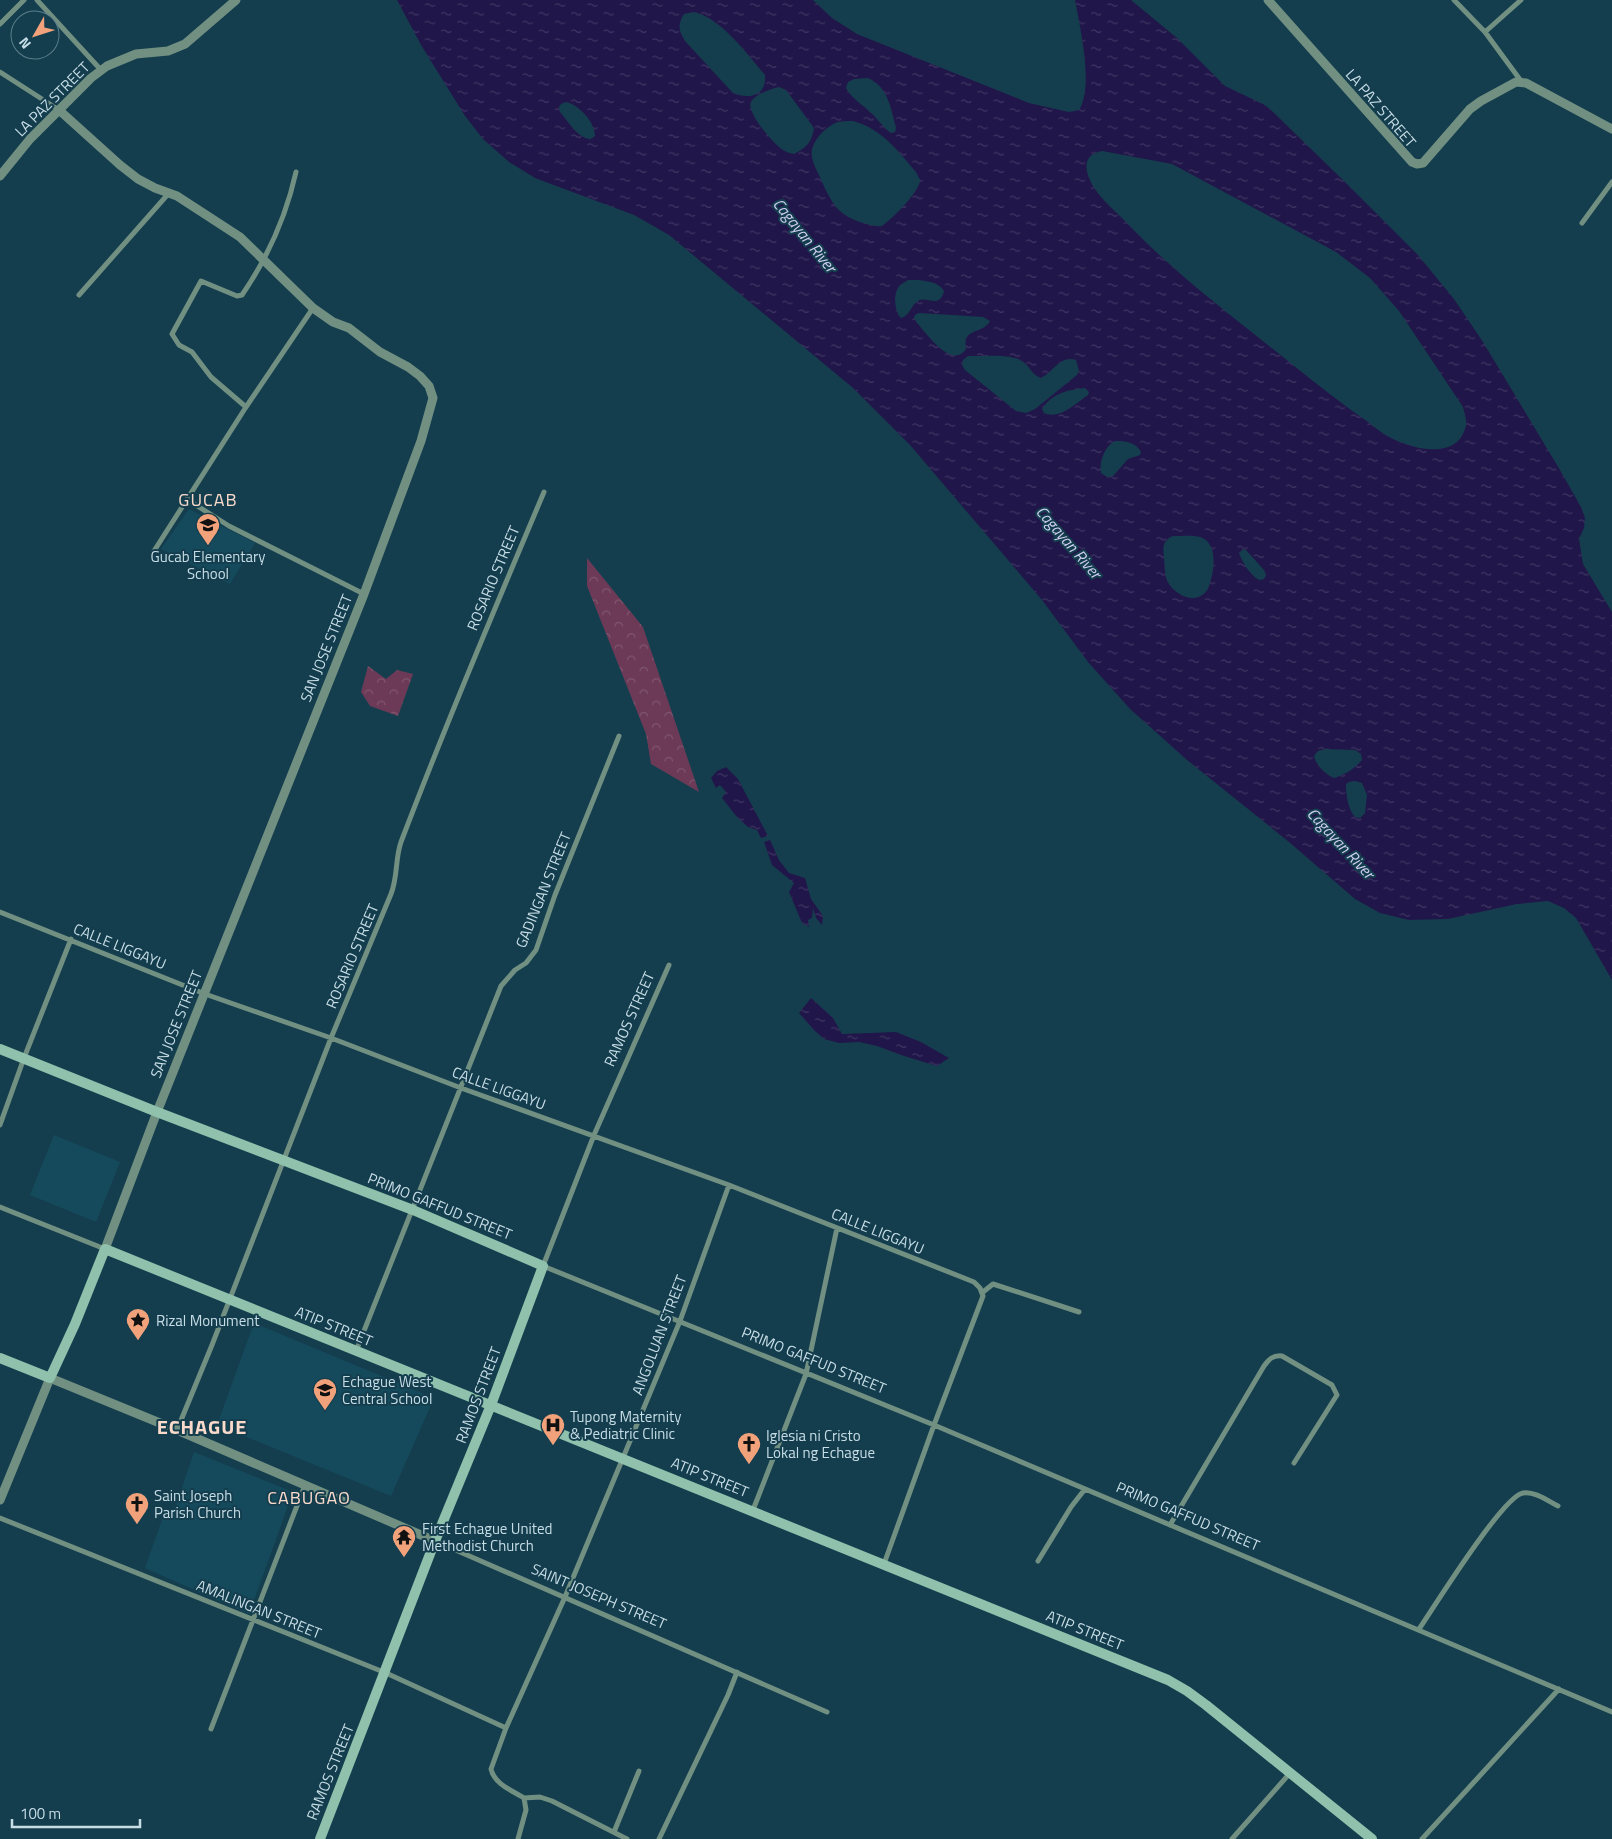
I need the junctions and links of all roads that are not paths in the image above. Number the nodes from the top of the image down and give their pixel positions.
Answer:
1 (24, 0) edge
2 (37, 0) edge
3 (236, 0) edge
4 (1268, 0) edge
5 (1454, 0) edge
6 (1521, 0) edge
7 (0, 24) edge
8 (1484, 32) junction
9 (101, 70) junction
10 (0, 72) edge
11 (1521, 82) junction
12 (59, 110) junction
13 (1612, 129) edge
14 (296, 172) dead end
15 (0, 176) edge
16 (1612, 182) edge
17 (168, 193) junction
18 (1582, 223) dead end
19 (264, 260) junction
20 (78, 295) dead end
21 (313, 308) junction
22 (246, 408) junction
23 (544, 492) dead end
24 (188, 500) junction
25 (154, 551) dead end
26 (364, 594) junction
27 (619, 736) dead end
28 (0, 912) edge
29 (71, 939) junction
30 (669, 965) dead end
31 (205, 994) junction
32 (331, 1038) junction
33 (0, 1049) edge
34 (24, 1058) junction
35 (461, 1088) junction
36 (157, 1112) junction
37 (0, 1125) edge
38 (594, 1136) junction
39 (285, 1160) junction
40 (729, 1185) junction
41 (0, 1207) edge
42 (413, 1210) junction
43 (837, 1228) junction
44 (105, 1249) junction
45 (543, 1266) junction
46 (983, 1294) junction
47 (229, 1300) junction
48 (1080, 1312) dead end
49 (680, 1321) junction
50 (356, 1351) junction
51 (0, 1358) edge
52 (806, 1374) junction
53 (50, 1378) junction
54 (491, 1405) junction
55 (934, 1425) junction
56 (177, 1430) junction
57 (624, 1458) junction
58 (1294, 1464) dead end
59 (305, 1486) junction
60 (1085, 1489) junction
61 (0, 1500) edge
62 (1558, 1506) dead end
63 (753, 1510) junction
64 (0, 1518) edge
65 (1170, 1525) junction
66 (435, 1541) junction
67 (1038, 1561) dead end
68 (884, 1564) junction
69 (565, 1597) junction
70 (253, 1620) junction
71 (1419, 1629) junction
72 (737, 1672) junction
73 (386, 1673) junction
74 (1559, 1688) junction
75 (827, 1712) dead end
76 (1612, 1712) edge
77 (506, 1728) junction
78 (211, 1729) dead end
79 (639, 1771) dead end
80 (1290, 1773) junction
81 (524, 1798) junction
82 (614, 1832) junction
83 (520, 1833) junction
84 (321, 1838) edge
85 (518, 1839) edge
86 (523, 1839) edge
87 (627, 1839) edge
88 (659, 1839) edge
89 (1232, 1839) edge
90 (1372, 1839) edge
91 (1422, 1839) edge

1 - 7 street
2 - 9 street
3 - 9 street, LA PAZ STREET
4 - 11 street, LA PAZ STREET
5 - 8 street
6 - 8 street
8 - 11 street
9 - 12 street, LA PAZ STREET
10 - 12 street
11 - 13 street
12 - 15 street, LA PAZ STREET
12 - 17 street, SAN JOSE STREET
14 - 19 street
16 - 18 street
17 - 19 street, SAN JOSE STREET
17 - 20 street
19 - 21 street, SAN JOSE STREET
19 - 22 street
21 - 22 street
21 - 26 street, SAN JOSE STREET
22 - 24 street
23 - 32 street, ROSARIO STREET
24 - 25 street
24 - 26 street
26 - 31 street, SAN JOSE STREET
27 - 35 street, GADINGAN STREET
28 - 29 street, CALLE LIGGAYU
29 - 31 street, CALLE LIGGAYU
29 - 34 street
30 - 38 street, RAMOS STREET
31 - 32 street, CALLE LIGGAYU
31 - 36 street, SAN JOSE STREET
32 - 35 street, CALLE LIGGAYU
32 - 39 street, ROSARIO STREET
33 - 34 main road, PRIMO GAFFUD STREET
34 - 36 main road, PRIMO GAFFUD STREET
34 - 37 street
35 - 38 street, CALLE LIGGAYU
35 - 42 street, GADINGAN STREET
36 - 39 main road, PRIMO GAFFUD STREET
36 - 44 street, SAN JOSE STREET
38 - 40 street, CALLE LIGGAYU
38 - 45 street, RAMOS STREET
39 - 42 main road, PRIMO GAFFUD STREET
39 - 47 street, ROSARIO STREET
40 - 43 street, CALLE LIGGAYU
40 - 49 street, ANGOLUAN STREET
41 - 44 street, ATIP STREET
42 - 45 main road, PRIMO GAFFUD STREET
42 - 50 street, GADINGAN STREET
43 - 46 street, CALLE LIGGAYU
43 - 52 street
44 - 47 main road, ATIP STREET
44 - 53 main road, SAN JOSE STREET
45 - 49 street, PRIMO GAFFUD STREET
45 - 54 main road, RAMOS STREET
46 - 48 street
46 - 55 street
47 - 50 main road, ATIP STREET
47 - 56 street, ROSARIO STREET
49 - 52 street, PRIMO GAFFUD STREET
49 - 57 street, ANGOLUAN STREET
50 - 54 main road, ATIP STREET
51 - 53 main road, SAINT JOSEPH STREET
52 - 55 street, PRIMO GAFFUD STREET
52 - 63 street
53 - 56 street, SAINT JOSEPH STREET
53 - 61 street, SAN JOSE STREET
54 - 57 main road, ATIP STREET
54 - 66 main road, RAMOS STREET
55 - 60 street, PRIMO GAFFUD STREET
55 - 68 street
56 - 59 street, SAINT JOSEPH STREET
57 - 63 main road, ATIP STREET
57 - 69 street, ANGOLUAN STREET
58 - 65 street
59 - 66 street, SAINT JOSEPH STREET
59 - 70 street
60 - 65 street, PRIMO GAFFUD STREET
60 - 67 street
62 - 71 street
63 - 68 main road, ATIP STREET
64 - 70 street, AMALINGAN STREET
65 - 71 street, PRIMO GAFFUD STREET
66 - 69 street, SAINT JOSEPH STREET
66 - 73 main road, RAMOS STREET
68 - 80 main road, ATIP STREET
69 - 72 street, SAINT JOSEPH STREET
69 - 77 street, ANGOLUAN STREET
70 - 73 street, AMALINGAN STREET
70 - 78 street
71 - 74 street, PRIMO GAFFUD STREET
72 - 75 street, SAINT JOSEPH STREET
72 - 88 street
73 - 77 street, AMALINGAN STREET
73 - 84 main road, RAMOS STREET
74 - 76 street, PRIMO GAFFUD STREET
74 - 91 street
77 - 81 street, ANGOLUAN STREET
79 - 82 street
80 - 89 street
80 - 90 main road, ATIP STREET
81 - 82 street
81 - 83 street
82 - 87 street
83 - 85 street
83 - 86 street

